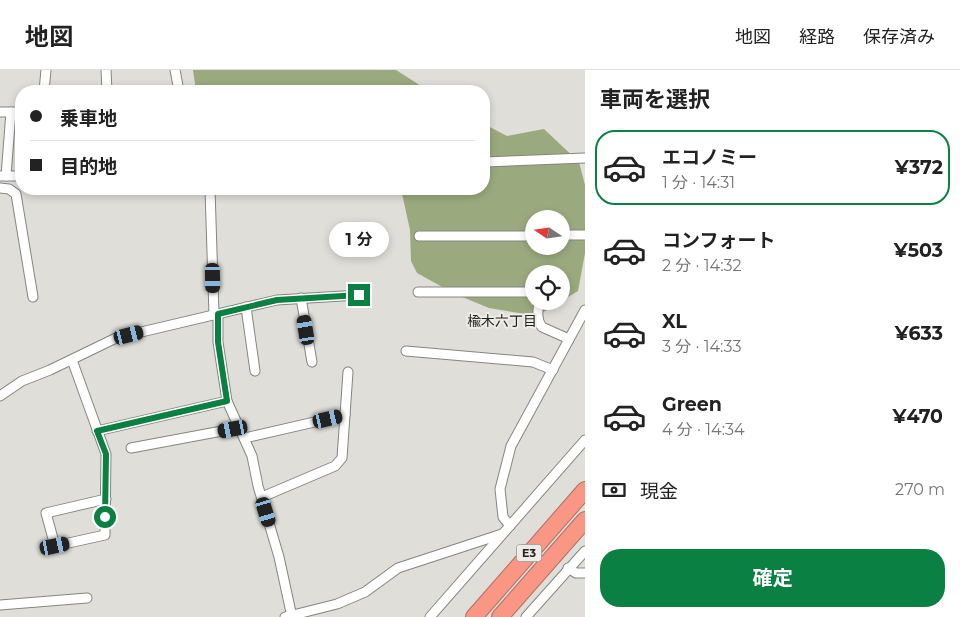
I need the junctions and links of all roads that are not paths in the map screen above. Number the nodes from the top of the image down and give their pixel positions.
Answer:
1 (46, 70) edge
2 (106, 70) edge
3 (175, 70) edge
4 (45, 85) edge
5 (107, 85) edge
6 (178, 85) edge
7 (0, 112) edge
8 (11, 112) junction
9 (15, 112) edge
10 (585, 158) edge
11 (490, 162) edge
12 (3, 176) edge
13 (0, 188) edge
14 (15, 193) edge
15 (16, 195) edge
16 (210, 195) edge
17 (570, 235) edge
18 (585, 235) edge
19 (420, 236) dead end
20 (525, 236) edge
21 (418, 292) dead end
22 (525, 292) edge
23 (359, 295) dead end
24 (33, 297) dead end
25 (301, 298) junction
26 (246, 307) junction
27 (538, 310) edge
28 (585, 310) edge
29 (216, 315) junction
30 (570, 339) junction
31 (406, 351) dead end
32 (72, 360) junction
33 (312, 362) dead end
34 (553, 370) junction
35 (255, 371) dead end
36 (348, 372) dead end
37 (0, 396) edge
38 (227, 401) junction
39 (345, 415) junction
40 (238, 428) junction
41 (97, 431) junction
42 (245, 438) junction
43 (585, 440) edge
44 (131, 448) dead end
45 (585, 490) edge
46 (262, 498) junction
47 (106, 499) junction
48 (585, 520) edge
49 (510, 526) junction
50 (502, 534) junction
51 (585, 551) edge
52 (568, 568) junction
53 (585, 572) edge
54 (87, 598) dead end
55 (0, 605) edge
56 (290, 616) edge
57 (430, 617) edge
58 (474, 617) edge
59 (500, 617) edge
60 (526, 617) edge

1 - 4 street
2 - 5 street
3 - 6 street
7 - 8 street
8 - 9 street
8 - 12 street
10 - 11 street
13 - 14 street
15 - 24 street
16 - 29 street
17 - 18 street
19 - 20 street
21 - 22 street
23 - 25 street
25 - 26 street
25 - 33 street
26 - 29 street
26 - 35 street
27 - 30 street
28 - 30 street
29 - 32 street
29 - 38 street
30 - 34 street
31 - 34 street
32 - 37 street
32 - 41 street
34 - 49 street
36 - 39 street
38 - 40 street
38 - 41 street
39 - 42 street
39 - 46 street
40 - 42 street
40 - 44 street
41 - 47 street
42 - 46 street
43 - 49 street
45 - 58 highway, E3
46 - 56 street
47 - 47 street
48 - 59 highway, E3
49 - 50 street
50 - 56 street
50 - 57 street
51 - 52 street
52 - 53 street
52 - 60 street
54 - 55 street

